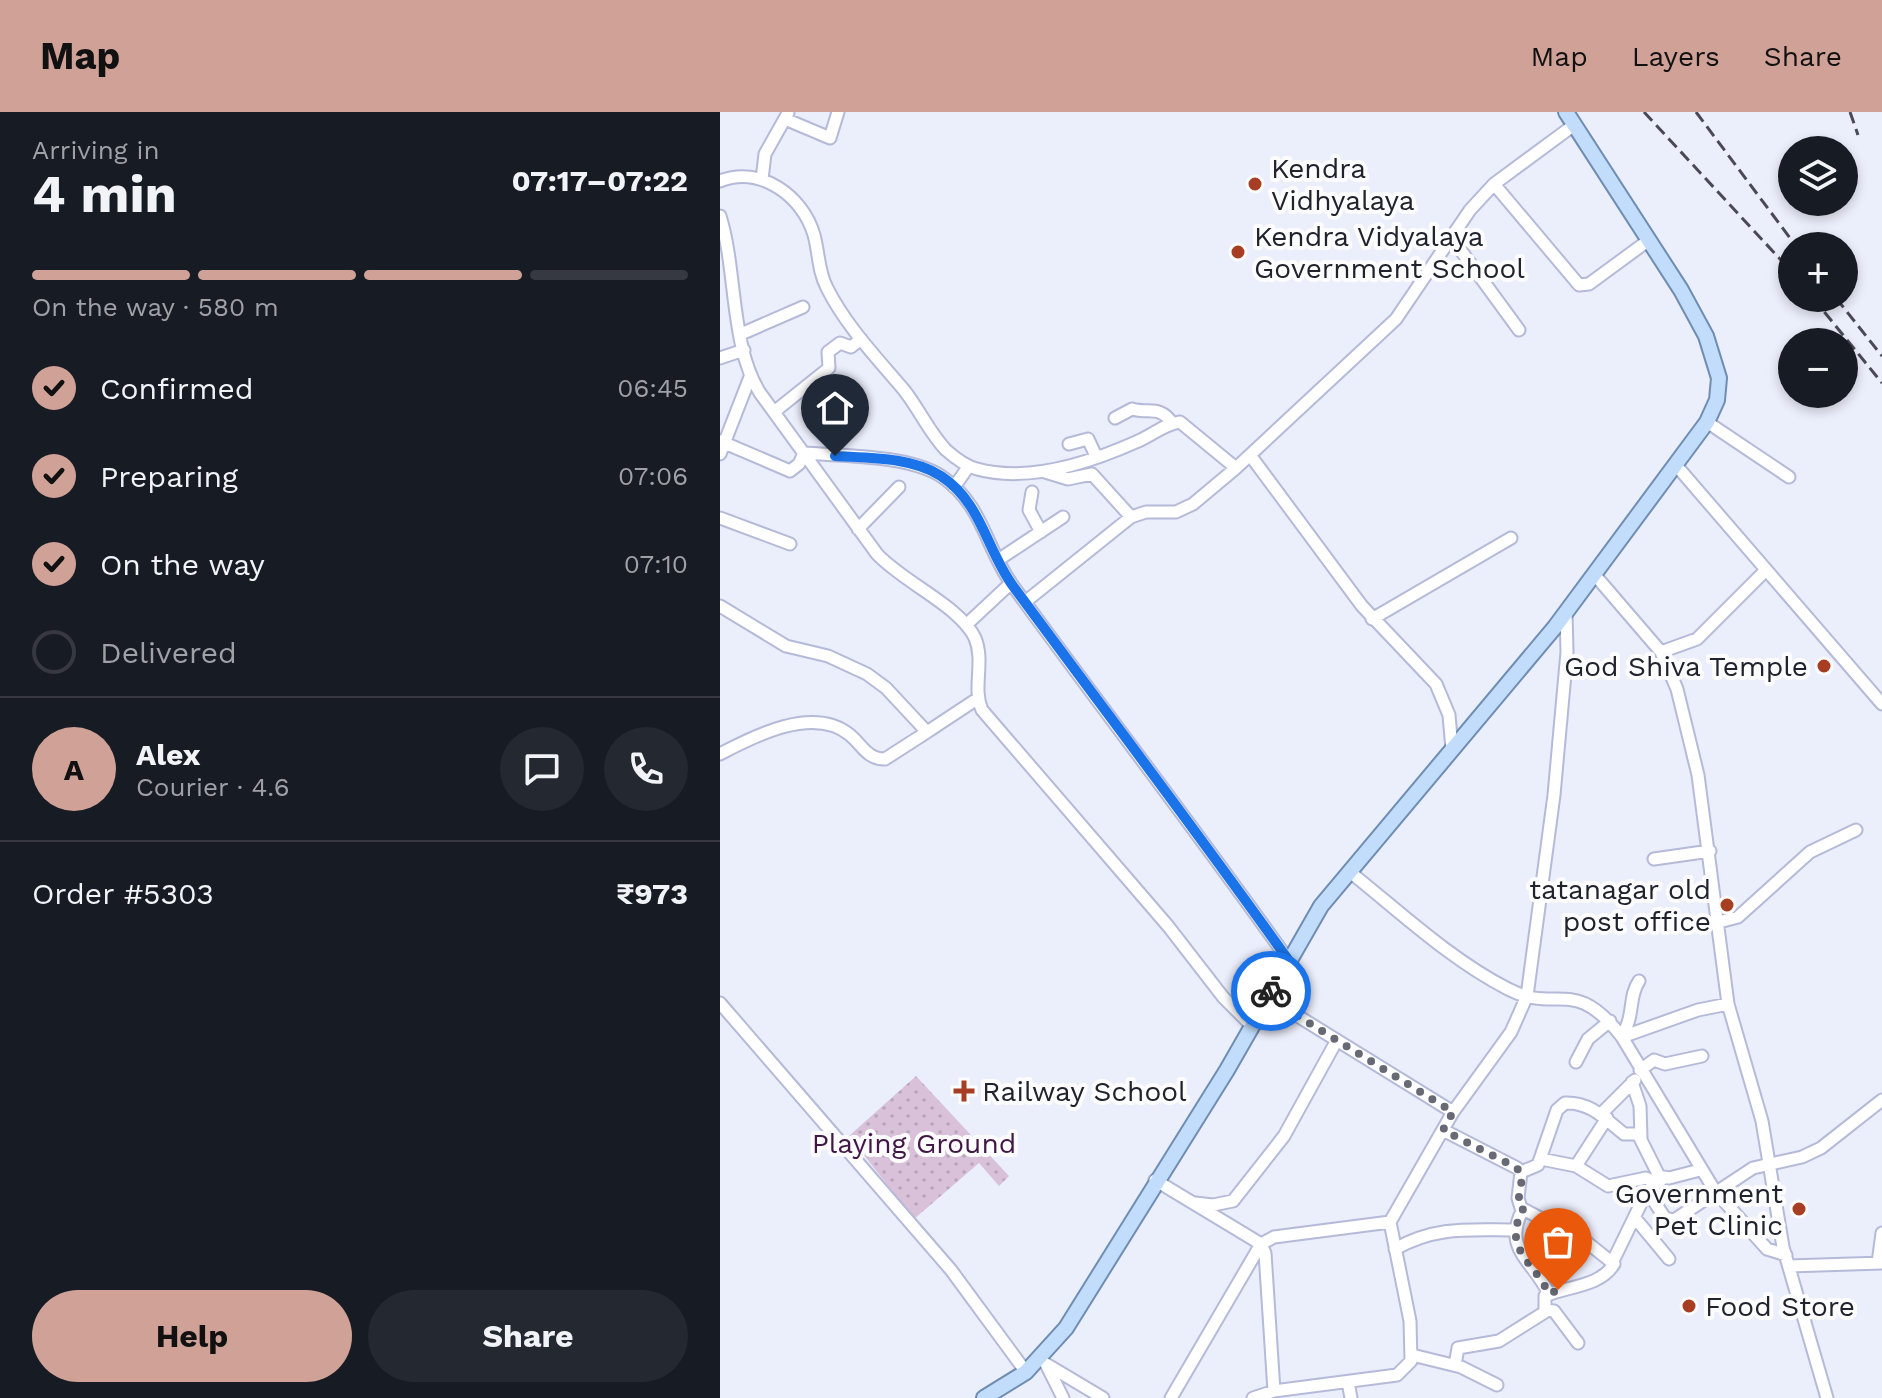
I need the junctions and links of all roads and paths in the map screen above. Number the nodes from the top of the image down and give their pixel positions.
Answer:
1 (838, 112) edge
2 (787, 115) edge
3 (1570, 118) edge
4 (762, 179) junction
5 (720, 181) edge
6 (1494, 184) junction
7 (720, 216) edge
8 (1451, 237) junction
9 (1649, 240) junction
10 (803, 307) dead end
11 (1519, 330) dead end
12 (741, 334) junction
13 (861, 339) junction
14 (744, 350) junction
15 (720, 358) edge
16 (750, 377) junction
17 (774, 412) junction
18 (1115, 418) dead end
19 (1707, 422) junction
20 (1172, 423) junction
21 (1069, 444) dead end
22 (721, 446) edge
23 (804, 453) junction
24 (1250, 455) junction
25 (1096, 456) junction
26 (1675, 464) junction
27 (969, 466) junction
28 (1236, 468) junction
29 (1043, 472) junction
30 (1789, 477) dead end
31 (899, 487) dead end
32 (954, 487) junction
33 (1032, 492) dead end
34 (1063, 517) dead end
35 (1131, 517) junction
36 (720, 518) edge
37 (858, 529) junction
38 (1041, 532) junction
39 (1511, 538) dead end
40 (790, 544) dead end
41 (998, 560) junction
42 (1765, 571) junction
43 (1594, 574) junction
44 (1011, 583) junction
45 (1025, 602) junction
46 (720, 606) edge
47 (1566, 611) junction
48 (1372, 619) junction
49 (966, 625) junction
50 (1661, 652) junction
51 (977, 699) junction
52 (1882, 704) edge
53 (927, 732) junction
54 (1452, 749) junction
55 (720, 754) edge
56 (1856, 830) dead end
57 (1710, 851) junction
58 (1654, 859) dead end
59 (1350, 872) junction
60 (1719, 922) junction
61 (1289, 961) junction
62 (1639, 981) dead end
63 (1527, 996) junction
64 (1267, 997) junction
65 (720, 1003) edge
66 (1728, 1004) junction
67 (1610, 1021) junction
68 (1252, 1026) junction
69 (1622, 1037) junction
70 (1337, 1040) junction
71 (1702, 1056) dead end
72 (1576, 1062) dead end
73 (1641, 1073) junction
74 (1632, 1082) junction
75 (1882, 1101) edge
76 (1453, 1112) junction
77 (1604, 1116) junction
78 (1443, 1130) junction
79 (1641, 1138) junction
80 (1541, 1159) junction
81 (1768, 1162) junction
82 (1576, 1166) junction
83 (1700, 1170) junction
84 (1521, 1172) junction
85 (1155, 1180) junction
86 (1655, 1183) junction
87 (1715, 1191) junction
88 (1190, 1203) junction
89 (1523, 1209) junction
90 (1635, 1218) junction
91 (1390, 1222) junction
92 (1514, 1230) junction
93 (1882, 1233) edge
94 (1261, 1244) junction
95 (1395, 1249) junction
96 (1669, 1259) dead end
97 (1613, 1261) junction
98 (1788, 1261) junction
99 (1880, 1263) edge
100 (1549, 1294) junction
101 (1546, 1310) junction
102 (1578, 1343) dead end
103 (1412, 1355) junction
104 (1044, 1360) junction
105 (1455, 1365) junction
106 (1026, 1372) junction
107 (1348, 1382) junction
108 (1497, 1385) dead end
109 (1279, 1393) edge
110 (984, 1398) edge
111 (1063, 1398) edge
112 (1103, 1398) edge
113 (1171, 1398) edge
114 (1253, 1398) edge
115 (1351, 1398) edge
116 (1827, 1398) edge

1 - 2 street
2 - 4 street
3 - 6 street
3 - 9 main road
4 - 5 street
4 - 13 street
6 - 8 street
6 - 9 street
7 - 12 street
8 - 11 street
8 - 24 street
9 - 19 main road
10 - 12 street
12 - 14 street
13 - 17 street
13 - 27 street
14 - 15 street
14 - 16 street
16 - 17 street
16 - 22 street
17 - 23 street
18 - 20 street
19 - 26 main road
19 - 30 street
20 - 25 street
20 - 28 street
21 - 25 street
22 - 23 street
23 - 32 street
23 - 37 street
24 - 28 street
24 - 48 street
25 - 29 street
26 - 42 street
26 - 43 main road
27 - 29 street
27 - 32 street
28 - 35 street
29 - 35 street
31 - 37 street
32 - 41 street
33 - 38 street
34 - 38 street
35 - 45 street
36 - 40 street
37 - 49 street
38 - 41 street
39 - 48 street
41 - 44 street
42 - 50 street
42 - 52 street
43 - 47 main road
43 - 50 street
44 - 45 street
44 - 49 street
45 - 61 street
46 - 53 street
47 - 54 main road
47 - 63 street
48 - 54 street
49 - 51 street
50 - 57 street
51 - 53 street
51 - 68 street
53 - 55 street
54 - 59 main road
56 - 60 street
57 - 58 street
57 - 60 street
59 - 61 main road
59 - 63 street
60 - 66 street
61 - 64 main road
62 - 69 street
63 - 67 street
63 - 76 street
64 - 68 main road
64 - 70 street
65 - 106 street
66 - 69 street
66 - 81 street
67 - 69 street
67 - 72 street
68 - 85 main road
69 - 73 street
70 - 76 street
70 - 88 street
71 - 73 street
73 - 74 street
73 - 83 street
74 - 77 street
74 - 79 street
75 - 81 street
76 - 78 street
77 - 79 street
77 - 80 street
77 - 82 street
78 - 84 street
78 - 91 street
79 - 86 street
80 - 82 street
80 - 84 street
81 - 87 street
81 - 98 street
82 - 86 street
83 - 86 street
83 - 87 street
84 - 89 street
85 - 88 street
85 - 104 main road
86 - 87 street
86 - 90 street
87 - 98 street
88 - 94 street
89 - 92 street
89 - 97 street
90 - 96 street
90 - 97 street
91 - 94 street
91 - 95 street
92 - 95 street
92 - 100 street
93 - 99 street
94 - 109 street
94 - 113 street
95 - 103 street
97 - 100 street
98 - 99 street
98 - 116 street
100 - 101 street
101 - 102 street
101 - 105 street
103 - 105 street
103 - 107 street
104 - 106 main road
104 - 111 street
104 - 112 street
105 - 108 street
106 - 110 main road
107 - 109 street
107 - 115 street
109 - 114 street

